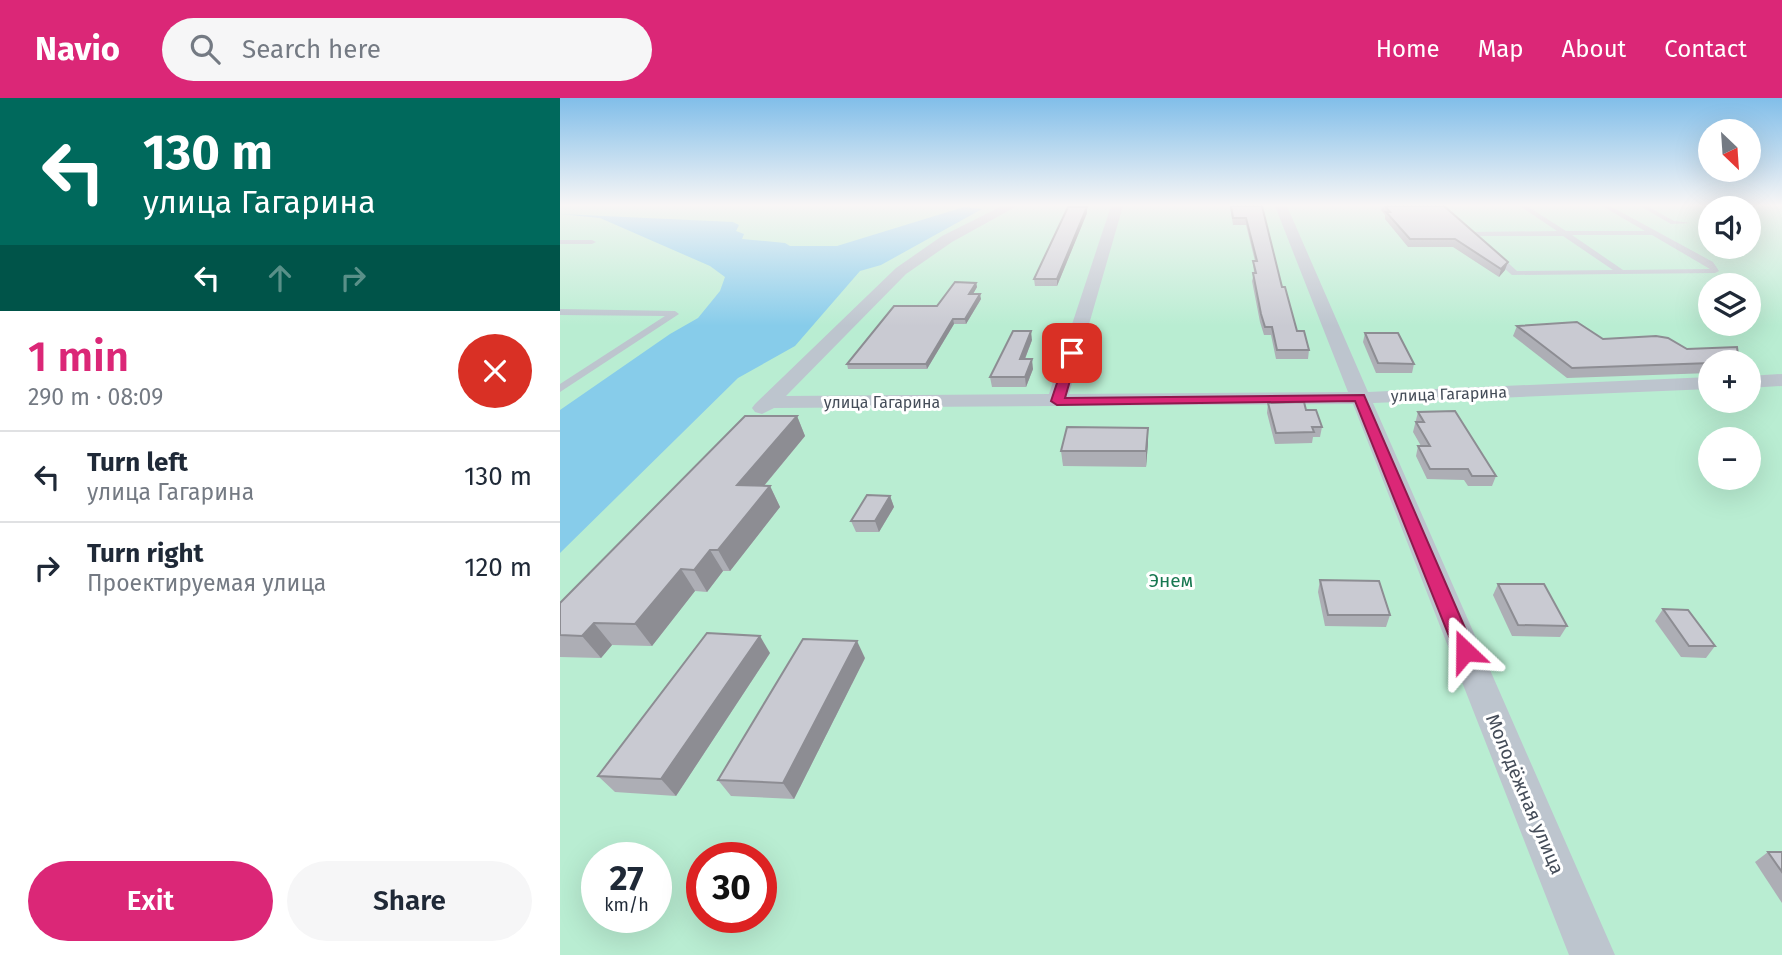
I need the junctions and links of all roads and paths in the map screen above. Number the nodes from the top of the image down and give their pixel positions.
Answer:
1 (937, 246) edge
2 (1105, 246) edge
3 (1297, 246) edge
4 (1486, 246) edge
5 (1583, 246) edge
6 (1676, 246) edge
7 (1624, 274) junction
8 (560, 312) edge
9 (1782, 380) edge
10 (1761, 381) edge
11 (1698, 384) edge
12 (560, 389) edge
13 (1359, 398) junction
14 (1057, 401) junction
15 (768, 402) junction
16 (749, 421) edge
17 (1592, 955) edge

1 - 15 street
2 - 14 street
3 - 13 street, Молодёжная улица
4 - 7 lane
5 - 7 lane
6 - 7 lane
8 - 12 lane
9 - 10 street
11 - 13 street, улица Гагарина
13 - 14 street, улица Гагарина
13 - 17 street, Молодёжная улица
14 - 15 street, улица Гагарина
15 - 16 street

